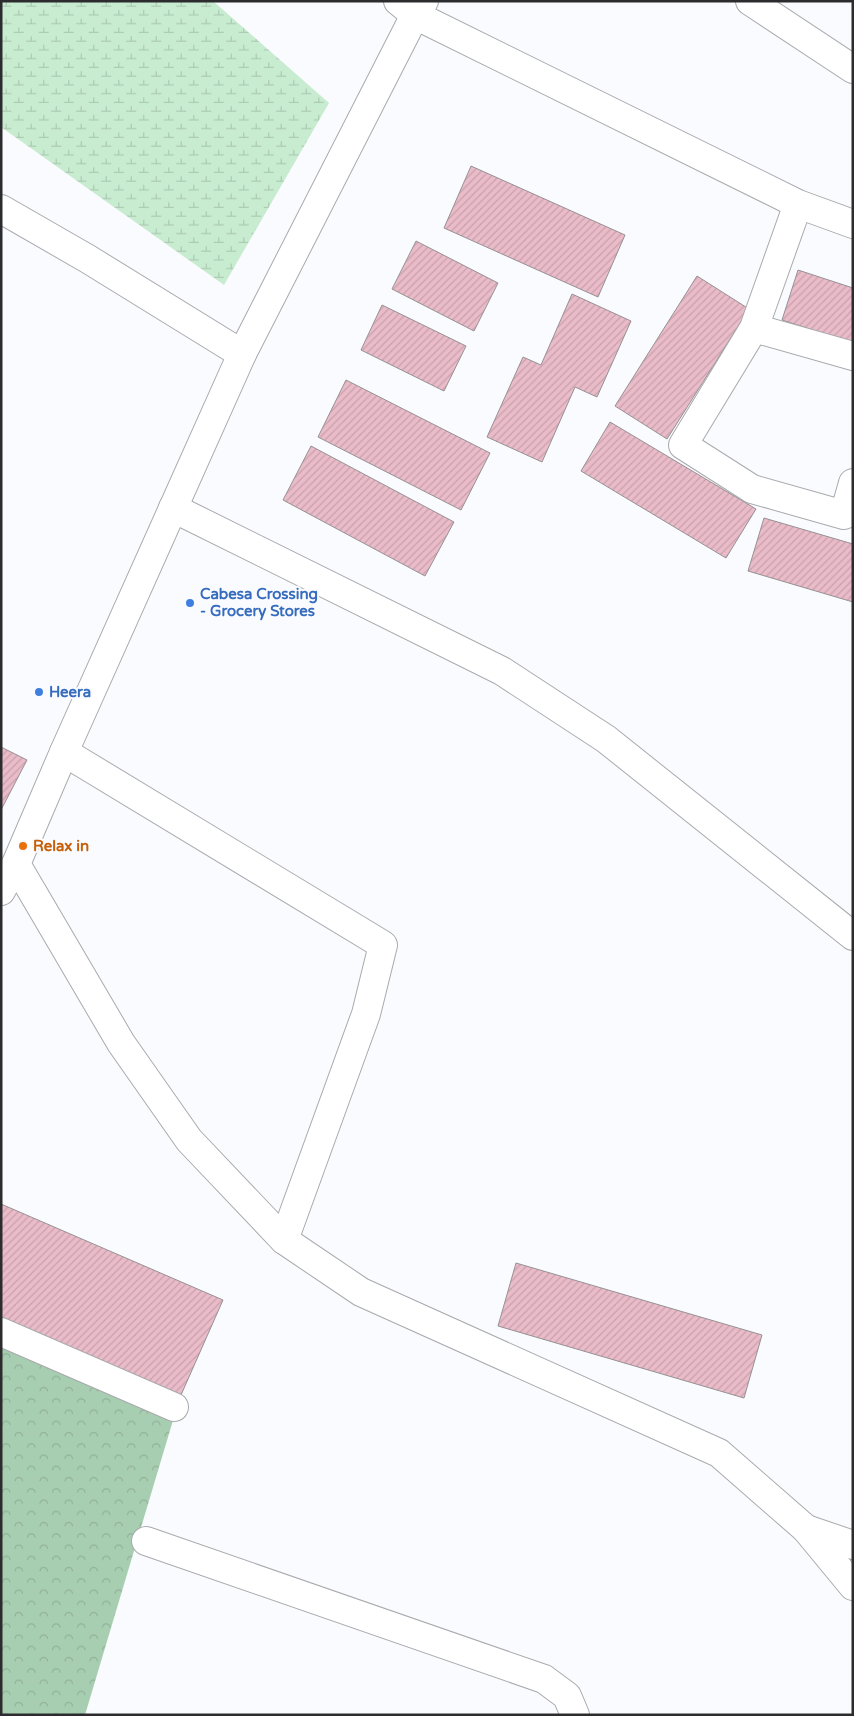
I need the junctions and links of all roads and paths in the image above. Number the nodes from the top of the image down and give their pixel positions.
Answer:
1 (750, 1) edge
2 (412, 6) edge
3 (853, 69) edge
4 (798, 204) junction
5 (1, 209) edge
6 (853, 224) edge
7 (754, 328) junction
8 (242, 354) junction
9 (853, 356) edge
10 (853, 483) edge
11 (173, 508) junction
12 (64, 752) junction
13 (16, 864) junction
14 (1, 891) edge
15 (853, 936) edge
16 (284, 1240) junction
17 (1, 1332) edge
18 (174, 1407) dead end
19 (806, 1529) junction
20 (146, 1541) dead end
21 (853, 1545) edge
22 (853, 1586) edge
23 (575, 1715) edge

1 - 3 street
2 - 4 street
2 - 8 street
4 - 6 street
4 - 7 street
5 - 8 street
7 - 9 street
7 - 10 street
8 - 11 street
11 - 12 street
11 - 15 street
12 - 13 street
12 - 16 street
13 - 14 street
13 - 16 street
16 - 19 street
17 - 18 street
19 - 21 street
19 - 22 street
20 - 23 street

